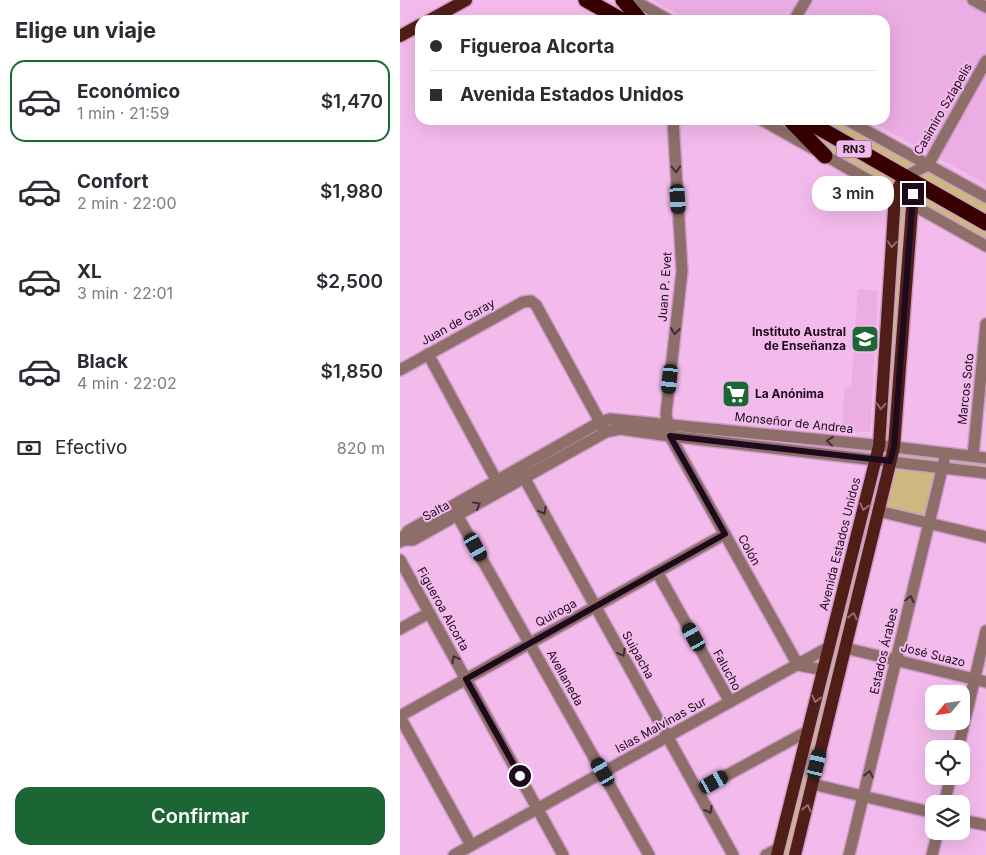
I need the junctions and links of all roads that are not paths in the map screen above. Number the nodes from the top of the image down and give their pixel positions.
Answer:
1 (466, 0) edge
2 (586, 0) edge
3 (602, 0) edge
4 (623, 0) edge
5 (633, 0) edge
6 (806, 0) edge
7 (973, 0) edge
8 (986, 7) edge
9 (439, 15) edge
10 (613, 15) edge
11 (627, 15) edge
12 (636, 15) edge
13 (660, 15) edge
14 (797, 15) edge
15 (415, 28) edge
16 (400, 36) edge
17 (986, 61) edge
18 (673, 125) edge
19 (771, 125) edge
20 (795, 125) edge
21 (813, 125) edge
22 (856, 125) edge
23 (826, 156) junction
24 (924, 166) junction
25 (909, 180) junction
26 (895, 195) junction
27 (986, 198) edge
28 (912, 205) junction
29 (986, 223) edge
30 (986, 246) edge
31 (986, 324) edge
32 (428, 354) junction
33 (400, 370) edge
34 (668, 424) junction
35 (603, 427) junction
36 (670, 436) junction
37 (879, 446) junction
38 (894, 447) junction
39 (946, 453) junction
40 (973, 456) junction
41 (986, 458) edge
42 (875, 460) junction
43 (890, 461) junction
44 (942, 468) junction
45 (986, 472) edge
46 (522, 473) junction
47 (499, 486) junction
48 (878, 511) junction
49 (457, 515) junction
50 (928, 523) junction
51 (725, 534) junction
52 (986, 537) edge
53 (401, 541) edge
54 (400, 560) edge
55 (657, 572) junction
56 (596, 606) junction
57 (429, 613) junction
58 (400, 629) edge
59 (986, 631) edge
60 (530, 643) junction
61 (829, 647) junction
62 (845, 648) junction
63 (896, 660) junction
64 (798, 665) junction
65 (823, 670) junction
66 (466, 679) junction
67 (980, 681) edge
68 (730, 702) junction
69 (400, 716) edge
70 (808, 731) junction
71 (668, 736) junction
72 (961, 740) edge
73 (603, 772) junction
74 (812, 784) junction
75 (698, 791) junction
76 (863, 796) junction
77 (538, 809) junction
78 (925, 811) edge
79 (970, 822) edge
80 (986, 825) edge
81 (936, 840) edge
82 (472, 845) junction
83 (778, 851) edge
84 (454, 855) edge
85 (563, 855) edge
86 (649, 855) edge
87 (734, 855) edge
88 (766, 855) edge
89 (795, 855) edge
90 (849, 855) edge
91 (932, 855) edge

1 - 9 main road
2 - 10 highway
3 - 11 highway
4 - 12 highway
5 - 13 street
6 - 14 street
7 - 8 street
15 - 16 main road
17 - 24 street, Casimiro Szlapelis
18 -> 34 street, Juan P. Evet
19 - 23 street
20 - 23 highway
21 - 25 highway, RN3
22 - 24 street
23 - 26 street
24 - 25 street, Casimiro Szlapelis
24 - 27 street
25 - 26 main road, Avenida Estados Unidos
25 - 28 main road
25 - 29 highway, RN3
26 - 28 street
26 -> 37 main road, Avenida Estados Unidos
28 - 30 street
28 - 38 main road
31 - 40 street, Marcos Soto
32 - 33 street, Juan de Garay
32 - 35 street, Juan de Garay
32 - 47 street
34 - 35 street, Monseñor de Andrea
34 - 36 street, Colón
37 -> 34 street, Monseñor de Andrea
35 - 36 street
35 - 46 street, Salta
36 - 42 street
36 - 51 street, Colón
37 - 38 street, Monseñor de Andrea
37 - 42 main road, Avenida Estados Unidos
38 - 39 street, Monseñor de Andrea
38 - 43 main road
39 - 40 street, Monseñor de Andrea
39 - 44 street, Estados Árabes
40 - 41 street, Monseñor de Andrea
42 - 43 street
42 -> 61 main road, Avenida Estados Unidos
43 - 44 street
43 - 48 main road
44 - 45 street
44 - 50 street, Estados Árabes
46 - 47 street, Salta
46 -> 56 street, Suipacha
49 -> 47 street, Salta
47 - 53 street, Salta
48 - 50 street
62 -> 48 main road
49 - 53 street, Salta
49 - 60 street, Avellaneda
50 - 52 street
63 -> 50 street, Estados Árabes
51 - 55 street, Quiroga
51 - 64 street, Colón
54 - 57 street, Figueroa Alcorta
55 - 56 street, Quiroga
55 - 68 street, Falucho
56 - 60 street, Quiroga
56 -> 71 street, Suipacha
57 - 58 street
66 -> 57 street, Figueroa Alcorta
59 - 67 street
60 - 66 street, Quiroga
60 - 73 street, Avellaneda
61 - 64 street, Islas Malvinas Sur
61 - 65 main road, Avenida Estados Unidos
62 - 63 street, José Suazo
62 - 74 main road
63 - 67 street, José Suazo
76 -> 63 street, Estados Árabes
64 - 65 street
64 - 68 street, Islas Malvinas Sur
65 -> 70 main road, Avenida Estados Unidos
66 - 69 street, Quiroga
66 - 77 street, Figueroa Alcorta
67 - 72 street
68 - 71 street, Islas Malvinas Sur
69 - 82 street
70 - 75 street
70 - 83 main road, Avenida Estados Unidos
71 - 73 street, Islas Malvinas Sur
71 - 75 street, Suipacha
73 - 77 street, Islas Malvinas Sur
73 - 86 street, Avellaneda
74 - 76 street
89 -> 74 main road
75 -> 87 street, Suipacha
76 - 78 street
76 - 90 street, Estados Árabes
77 - 82 street, Islas Malvinas Sur
77 - 85 street, Figueroa Alcorta
79 - 80 street
81 - 91 street
82 - 84 street, Islas Malvinas Sur
83 - 88 street

